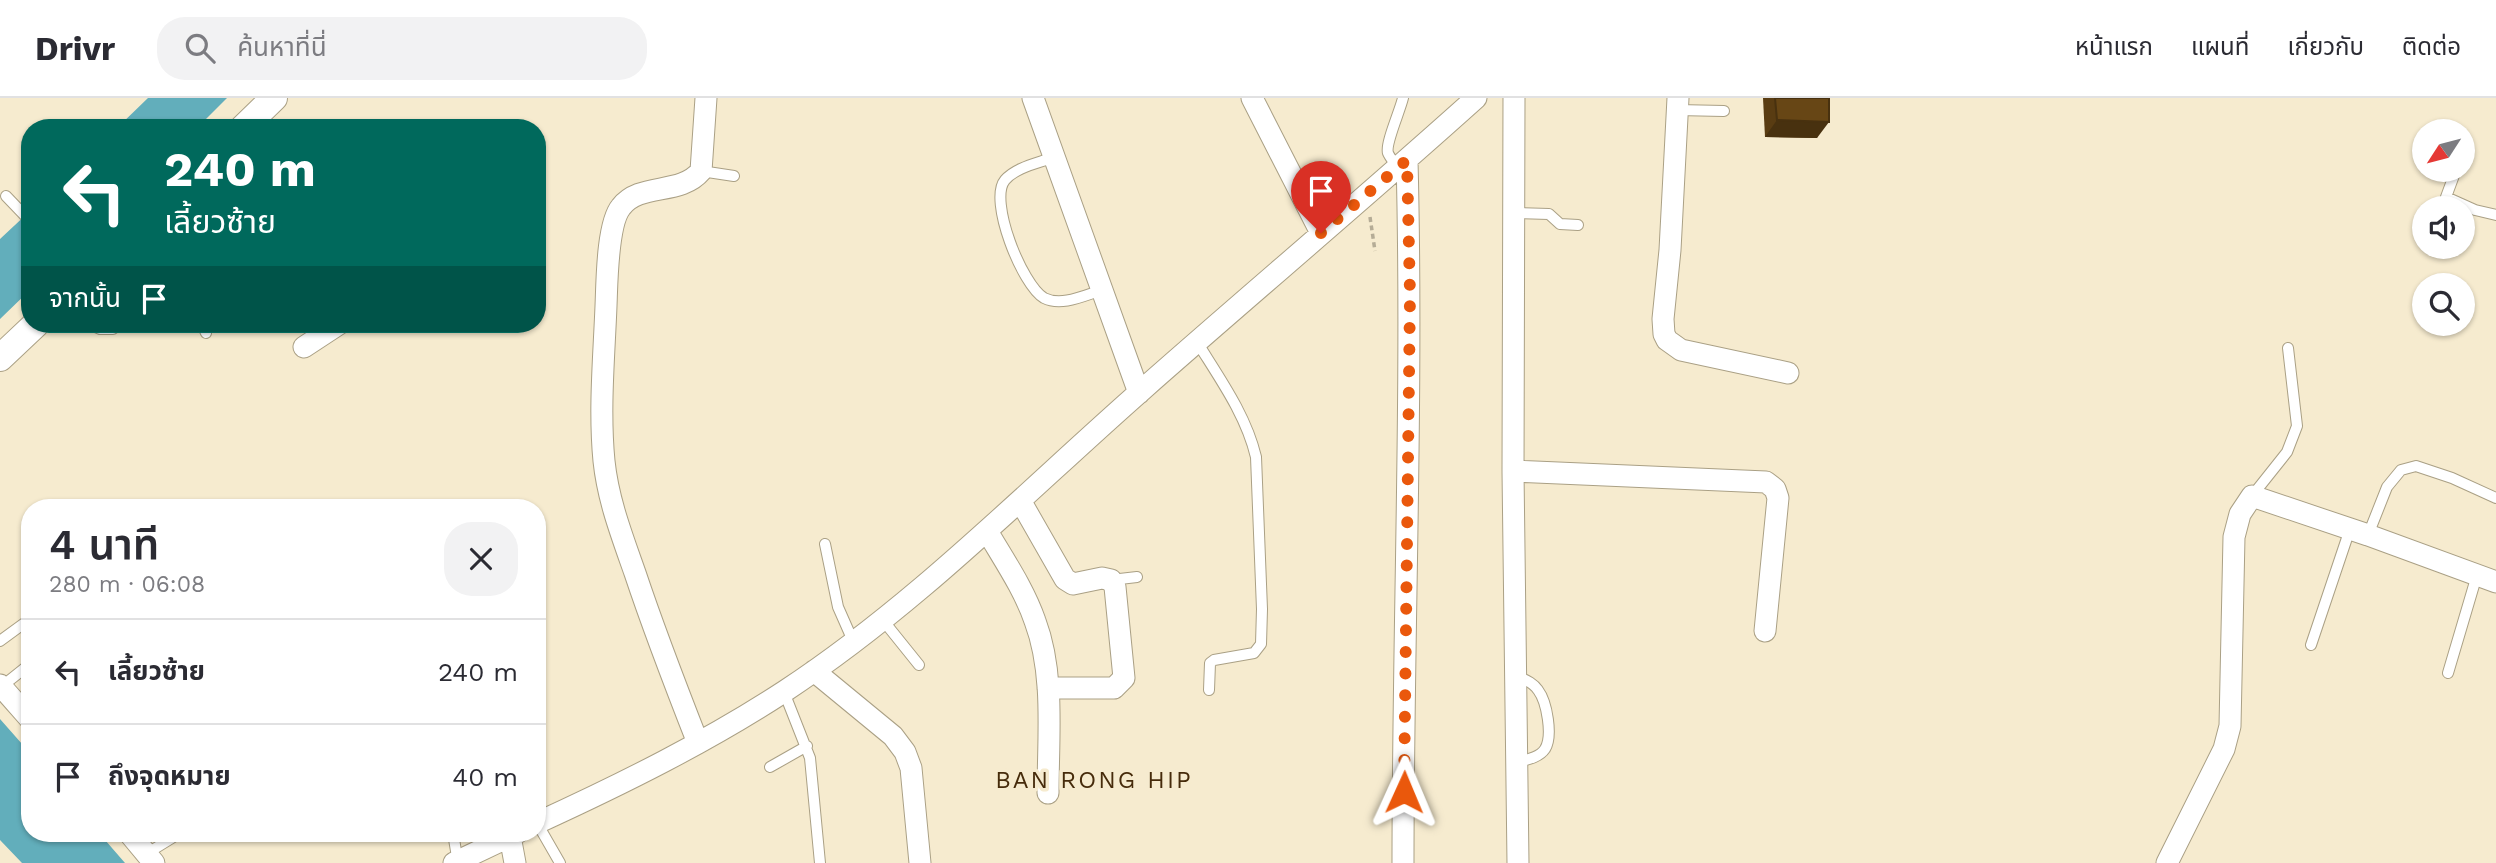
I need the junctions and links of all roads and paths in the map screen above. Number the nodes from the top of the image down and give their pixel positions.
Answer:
1 (274, 98) edge
2 (706, 98) edge
3 (1033, 98) edge
4 (1252, 98) edge
5 (1402, 98) edge
6 (1476, 98) edge
7 (1514, 98) edge
8 (1677, 104) edge
9 (1724, 111) dead end
10 (256, 119) edge
11 (1054, 157) junction
12 (1402, 164) junction
13 (701, 171) junction
14 (734, 176) dead end
15 (2452, 182) edge
16 (1367, 194) junction
17 (6, 196) dead end
18 (21, 211) edge
19 (1513, 214) junction
20 (2496, 215) edge
21 (1578, 226) dead end
22 (1321, 233) junction
23 (1375, 251) dead end
24 (1102, 290) junction
25 (26, 333) edge
26 (325, 333) edge
27 (1197, 342) junction
28 (304, 347) dead end
29 (2288, 348) dead end
30 (0, 358) edge
31 (1788, 373) dead end
32 (1139, 393) junction
33 (1513, 471) junction
34 (2496, 498) edge
35 (2264, 500) junction
36 (1021, 502) junction
37 (987, 531) junction
38 (2359, 532) junction
39 (825, 544) dead end
40 (1137, 577) dead end
41 (2486, 578) edge
42 (1111, 580) junction
43 (882, 619) junction
44 (21, 625) edge
45 (1765, 631) dead end
46 (0, 641) edge
47 (853, 641) junction
48 (2311, 645) dead end
49 (919, 665) dead end
50 (21, 671) edge
51 (814, 671) junction
52 (2448, 673) dead end
53 (1514, 675) junction
54 (1, 686) edge
55 (1048, 688) junction
56 (1209, 690) dead end
57 (784, 692) junction
58 (21, 709) edge
59 (698, 743) junction
60 (807, 746) junction
61 (1515, 763) junction
62 (770, 767) dead end
63 (1048, 793) dead end
64 (546, 819) edge
65 (546, 839) edge
66 (137, 842) edge
67 (169, 842) edge
68 (454, 842) edge
69 (498, 842) edge
70 (514, 842) edge
71 (150, 858) edge
72 (456, 862) edge
73 (515, 863) edge
74 (560, 863) edge
75 (820, 863) edge
76 (920, 863) edge
77 (1404, 863) edge
78 (1518, 863) edge
79 (2167, 863) edge

1 - 10 street
2 - 13 street
3 - 11 street
4 - 22 street
5 - 12 lane
6 - 12 street
7 - 19 street
8 - 9 lane
8 - 31 street
11 - 24 street
11 - 24 lane
12 - 16 street
12 - 77 street
13 - 14 lane
13 - 59 street
15 - 20 lane
16 - 22 street
16 - 23 path
17 - 18 lane
19 - 21 lane
19 - 33 street
22 - 27 street
24 - 32 street
25 - 30 street
26 - 28 street
27 - 32 street
27 - 56 lane
29 - 35 lane
32 - 36 street
33 - 45 street
33 - 53 street
34 - 38 lane
35 - 38 street
35 - 79 street
36 - 37 street
36 - 42 street
37 - 43 street
37 - 55 street
38 - 41 street
38 - 48 lane
39 - 47 lane
40 - 42 lane
41 - 52 lane
42 - 55 street
43 - 47 street
43 - 49 lane
44 - 46 lane
47 - 51 street
50 - 54 lane
51 - 57 street
51 - 76 street
53 - 61 street
53 - 61 lane
54 - 58 street
55 - 63 street
57 - 59 street
57 - 60 lane
59 - 64 street
60 - 62 lane
60 - 75 lane
61 - 78 street
65 - 74 lane
66 - 71 street
67 - 71 lane
68 - 72 lane
69 - 72 street
70 - 73 street

